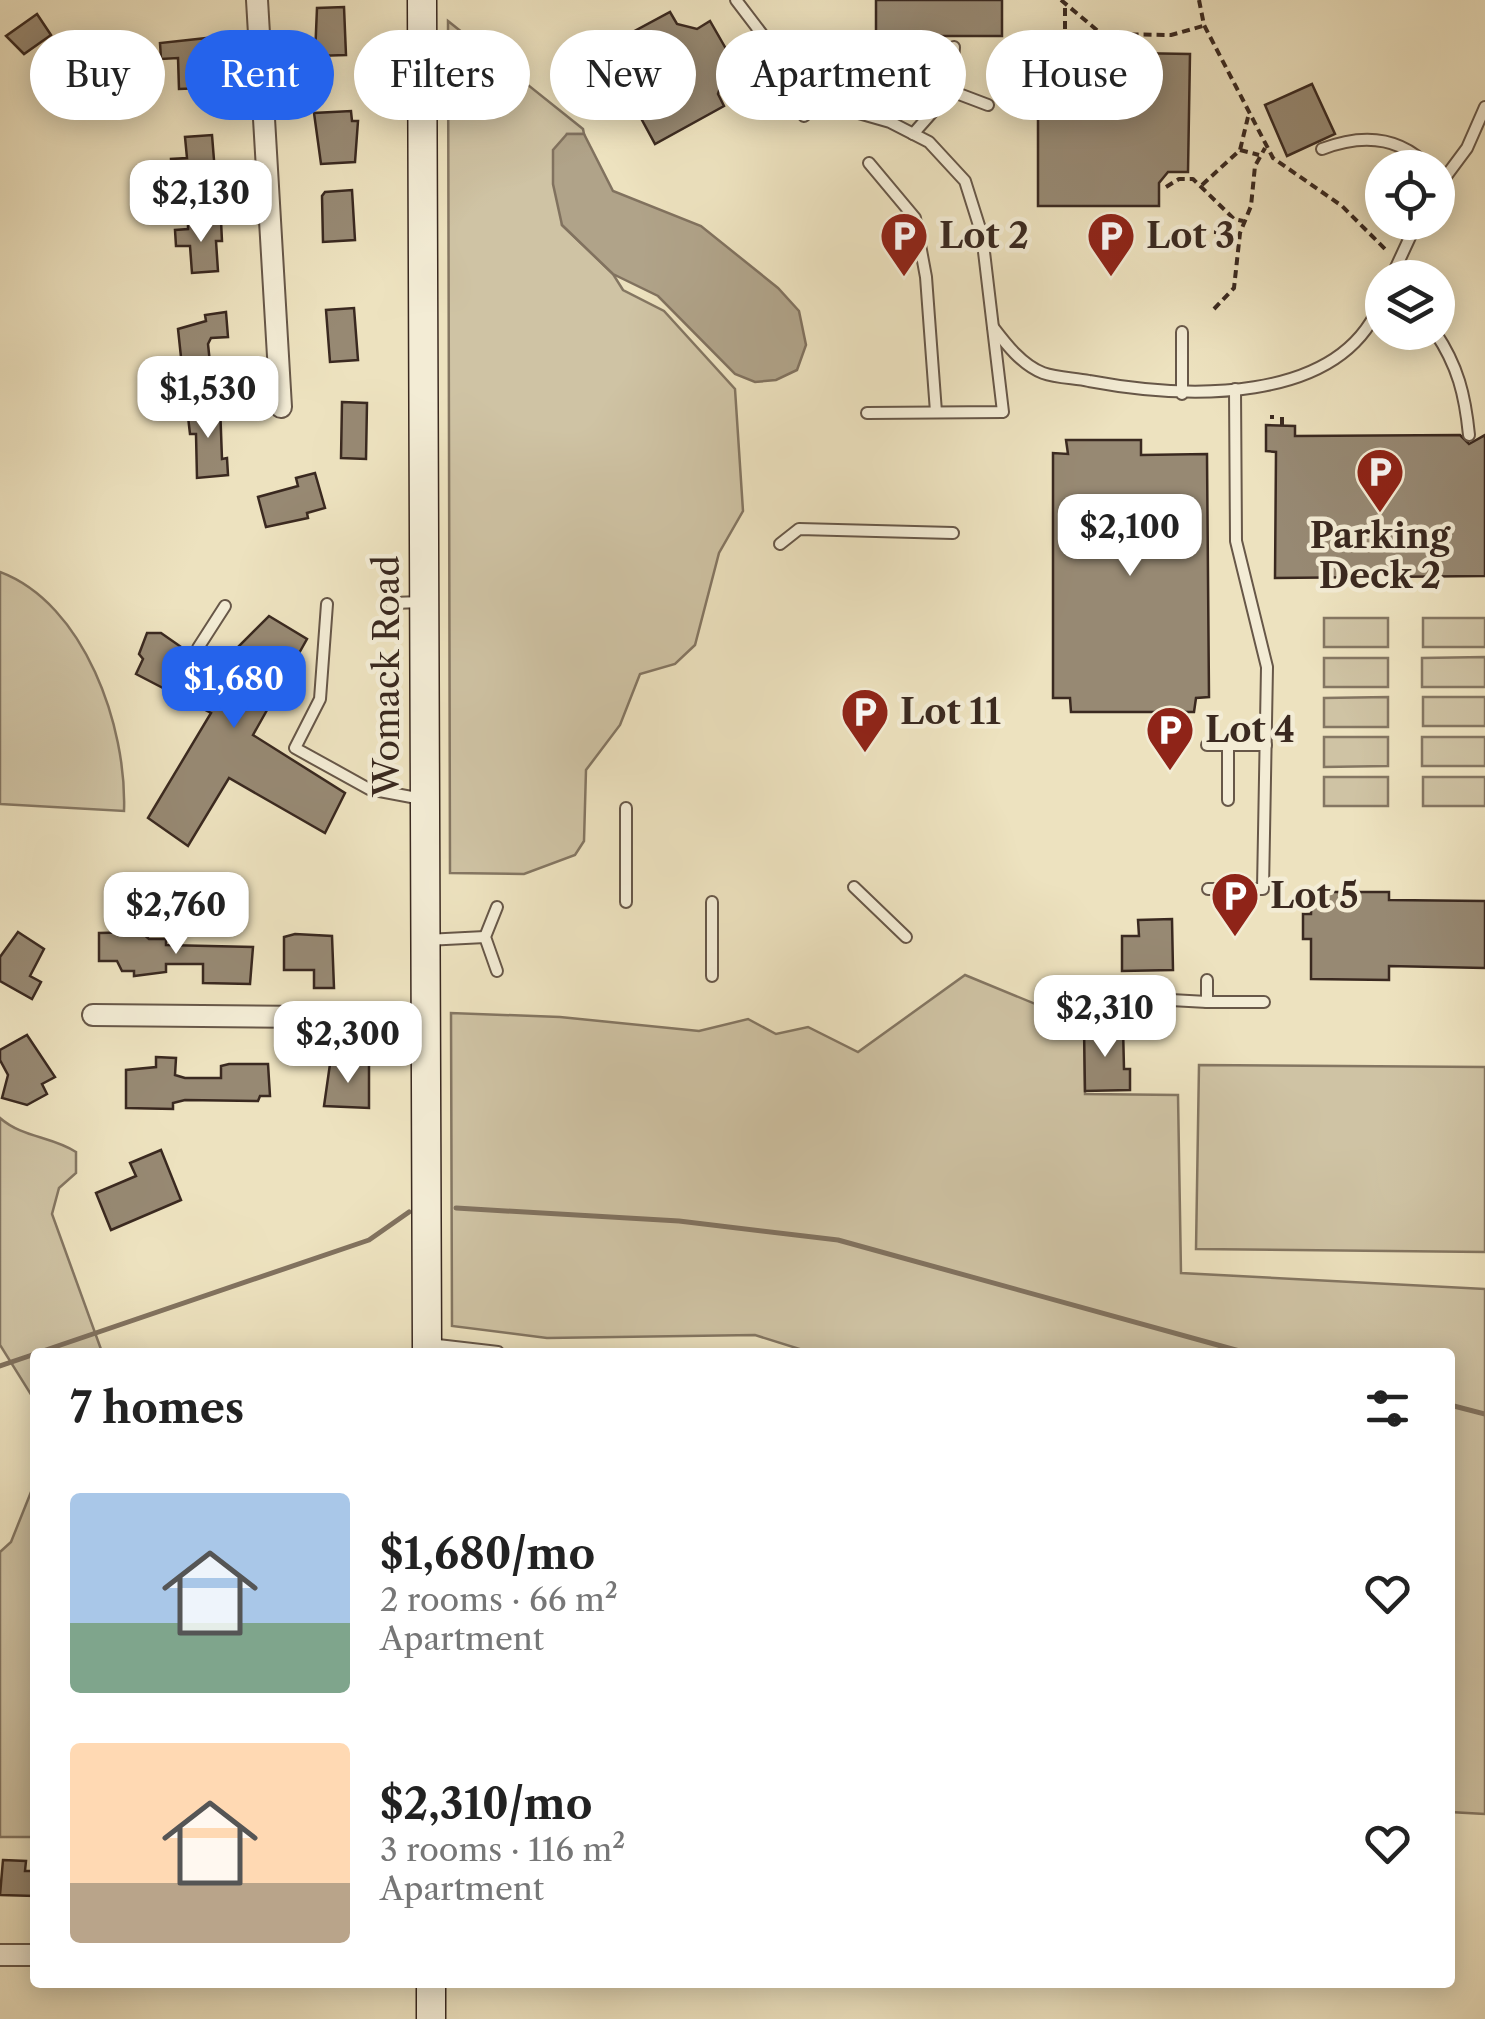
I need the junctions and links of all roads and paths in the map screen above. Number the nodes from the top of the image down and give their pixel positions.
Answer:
1 (256, 0) edge
2 (422, 0) edge
3 (736, 0) edge
4 (1061, 0) edge
5 (1198, 0) edge
6 (1066, 7) junction
7 (1204, 26) junction
8 (759, 30) edge
9 (1066, 30) edge
10 (1097, 30) edge
11 (1163, 35) edge
12 (1485, 107) edge
13 (1248, 115) junction
14 (874, 120) edge
15 (926, 120) edge
16 (913, 134) junction
17 (1265, 148) junction
18 (1322, 148) dead end
19 (1240, 150) junction
20 (1407, 150) edge
21 (1259, 155) junction
22 (1455, 162) edge
23 (869, 163) dead end
24 (1202, 184) junction
25 (1166, 187) dead end
26 (1244, 221) junction
27 (1214, 232) dead end
28 (1240, 233) junction
29 (1386, 250) dead end
30 (1214, 309) dead end
31 (1365, 322) edge
32 (992, 326) junction
33 (1182, 332) dead end
34 (1448, 350) edge
35 (1235, 389) junction
36 (1182, 394) junction
37 (281, 407) dead end
38 (936, 412) junction
39 (867, 413) dead end
40 (1282, 417) dead end
41 (1282, 426) dead end
42 (1469, 435) dead end
43 (953, 533) dead end
44 (780, 544) dead end
45 (424, 602) junction
46 (392, 603) dead end
47 (327, 604) dead end
48 (225, 606) dead end
49 (198, 648) dead end
50 (1207, 745) dead end
51 (1228, 745) junction
52 (1266, 745) junction
53 (425, 799) junction
54 (1228, 800) dead end
55 (626, 808) dead end
56 (854, 888) dead end
57 (1208, 889) dead end
58 (626, 902) dead end
59 (712, 902) dead end
60 (498, 906) dead end
61 (485, 936) junction
62 (906, 937) dead end
63 (425, 940) junction
64 (498, 971) dead end
65 (712, 976) dead end
66 (1208, 980) dead end
67 (1171, 1000) dead end
68 (1208, 1002) junction
69 (1264, 1002) dead end
70 (93, 1015) dead end
71 (425, 1018) junction
72 (426, 1348) edge
73 (0, 1955) edge
74 (30, 1955) edge
75 (431, 1988) edge
76 (431, 2019) edge

1 - 37 street
2 - 45 street, Womack Road
3 - 8 lane
4 - 6 path
5 - 7 path
6 - 9 path
6 - 10 path
7 - 11 path
7 - 13 path
12 - 22 lane
13 - 17 path
13 - 19 path
14 - 16 lane
15 - 16 lane
16 - 32 lane
17 - 21 path
17 - 29 path
18 - 20 lane
19 - 21 path
19 - 24 path
21 - 26 path
23 - 38 lane
24 - 25 path
24 - 26 path
26 - 28 path
27 - 28 path
28 - 30 path
31 - 35 lane
32 - 36 lane
32 - 38 lane
33 - 36 lane
34 - 42 lane
35 - 36 lane
35 - 52 lane
38 - 39 lane
40 - 41 path
43 - 44 lane
45 - 46 lane
45 - 53 street, Womack Road
47 - 53 lane
48 - 49 lane
50 - 51 lane
51 - 52 lane
51 - 54 lane
52 - 57 lane
53 - 63 street, Womack Road
55 - 58 lane
56 - 62 lane
59 - 65 lane
60 - 61 lane
61 - 63 lane
61 - 64 lane
63 - 71 street, Womack Road
66 - 68 lane
67 - 68 lane
68 - 69 lane
70 - 71 street
71 - 72 street, Womack Road
73 - 74 street
75 - 76 street

